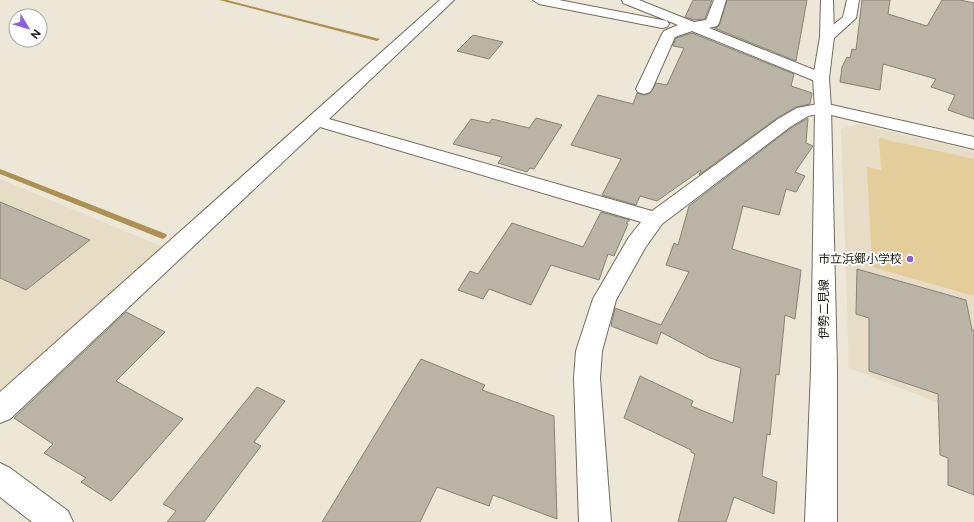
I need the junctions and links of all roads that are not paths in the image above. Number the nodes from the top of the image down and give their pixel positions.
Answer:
1 (448, 0) edge
2 (539, 0) edge
3 (628, 0) edge
4 (720, 0) edge
5 (827, 0) edge
6 (853, 0) edge
7 (689, 27) junction
8 (827, 37) junction
9 (821, 78) junction
10 (644, 89) dead end
11 (823, 108) junction
12 (315, 120) junction
13 (974, 143) edge
14 (655, 219) junction
15 (0, 410) edge
16 (0, 478) edge
17 (57, 522) edge
18 (594, 522) edge
19 (821, 522) edge

1 - 12 street
2 - 7 street
3 - 7 street
4 - 7 street
5 - 8 street, 伊勢二見線
6 - 8 street
7 - 9 street
7 - 10 street
8 - 9 street, 伊勢二見線
9 - 11 street, 伊勢二見線
11 - 13 street
11 - 14 street
11 - 19 street, 伊勢二見線
12 - 14 street
12 - 15 street
14 - 18 street
16 - 17 street

